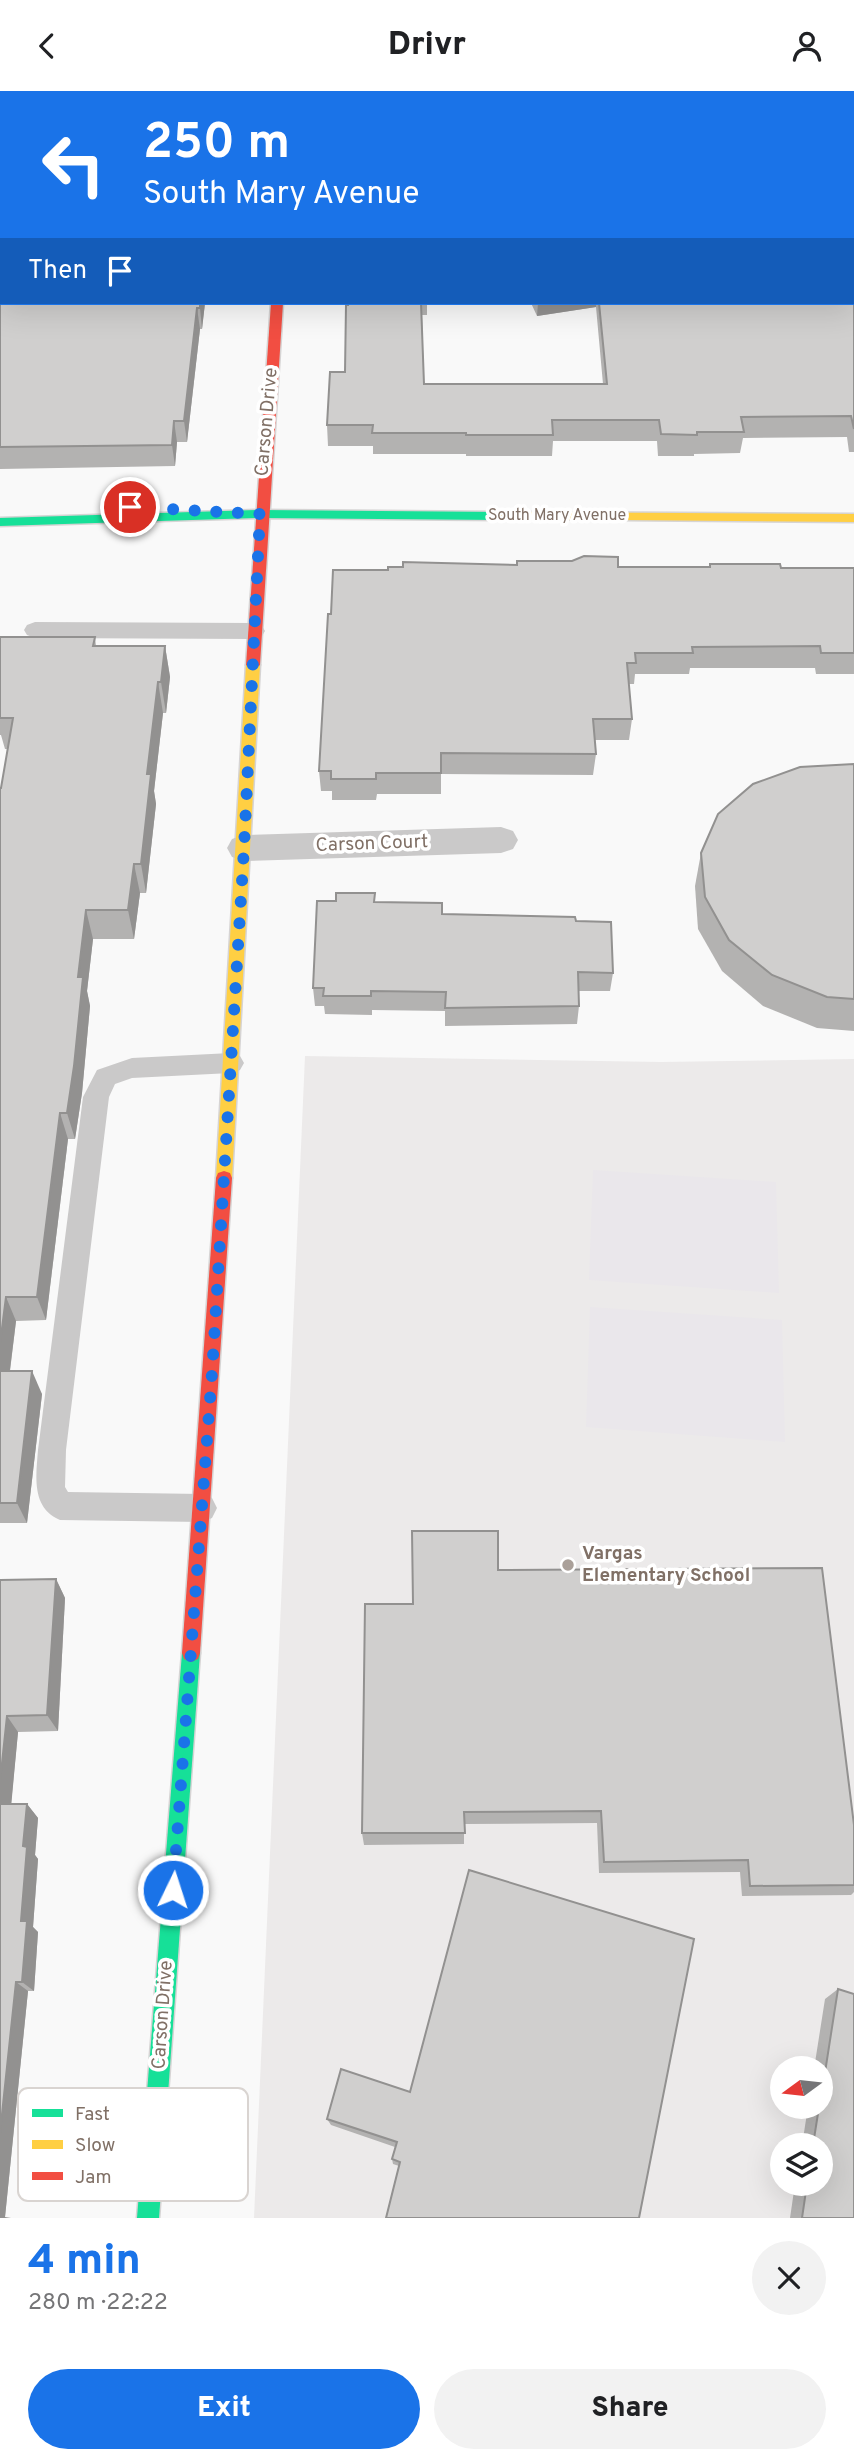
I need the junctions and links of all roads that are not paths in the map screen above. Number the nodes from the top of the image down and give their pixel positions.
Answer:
1 (276, 305) edge
2 (55, 504) dead end
3 (260, 514) junction
4 (854, 518) edge
5 (0, 522) edge
6 (35, 630) dead end
7 (254, 631) junction
8 (500, 840) dead end
9 (244, 848) junction
10 (231, 1063) junction
11 (202, 1508) junction
12 (158, 2088) edge

1 - 3 street, Carson Drive
2 - 3 street, South Mary Avenue
3 - 4 street, South Mary Avenue
3 - 5 street, South Mary Avenue
3 - 7 street, Carson Drive
6 - 7 lane
7 - 9 street, Carson Drive
8 - 9 street, Carson Court
9 - 10 street, Carson Drive
10 - 11 street, Carson Drive
10 - 11 lane
11 - 12 street, Carson Drive

